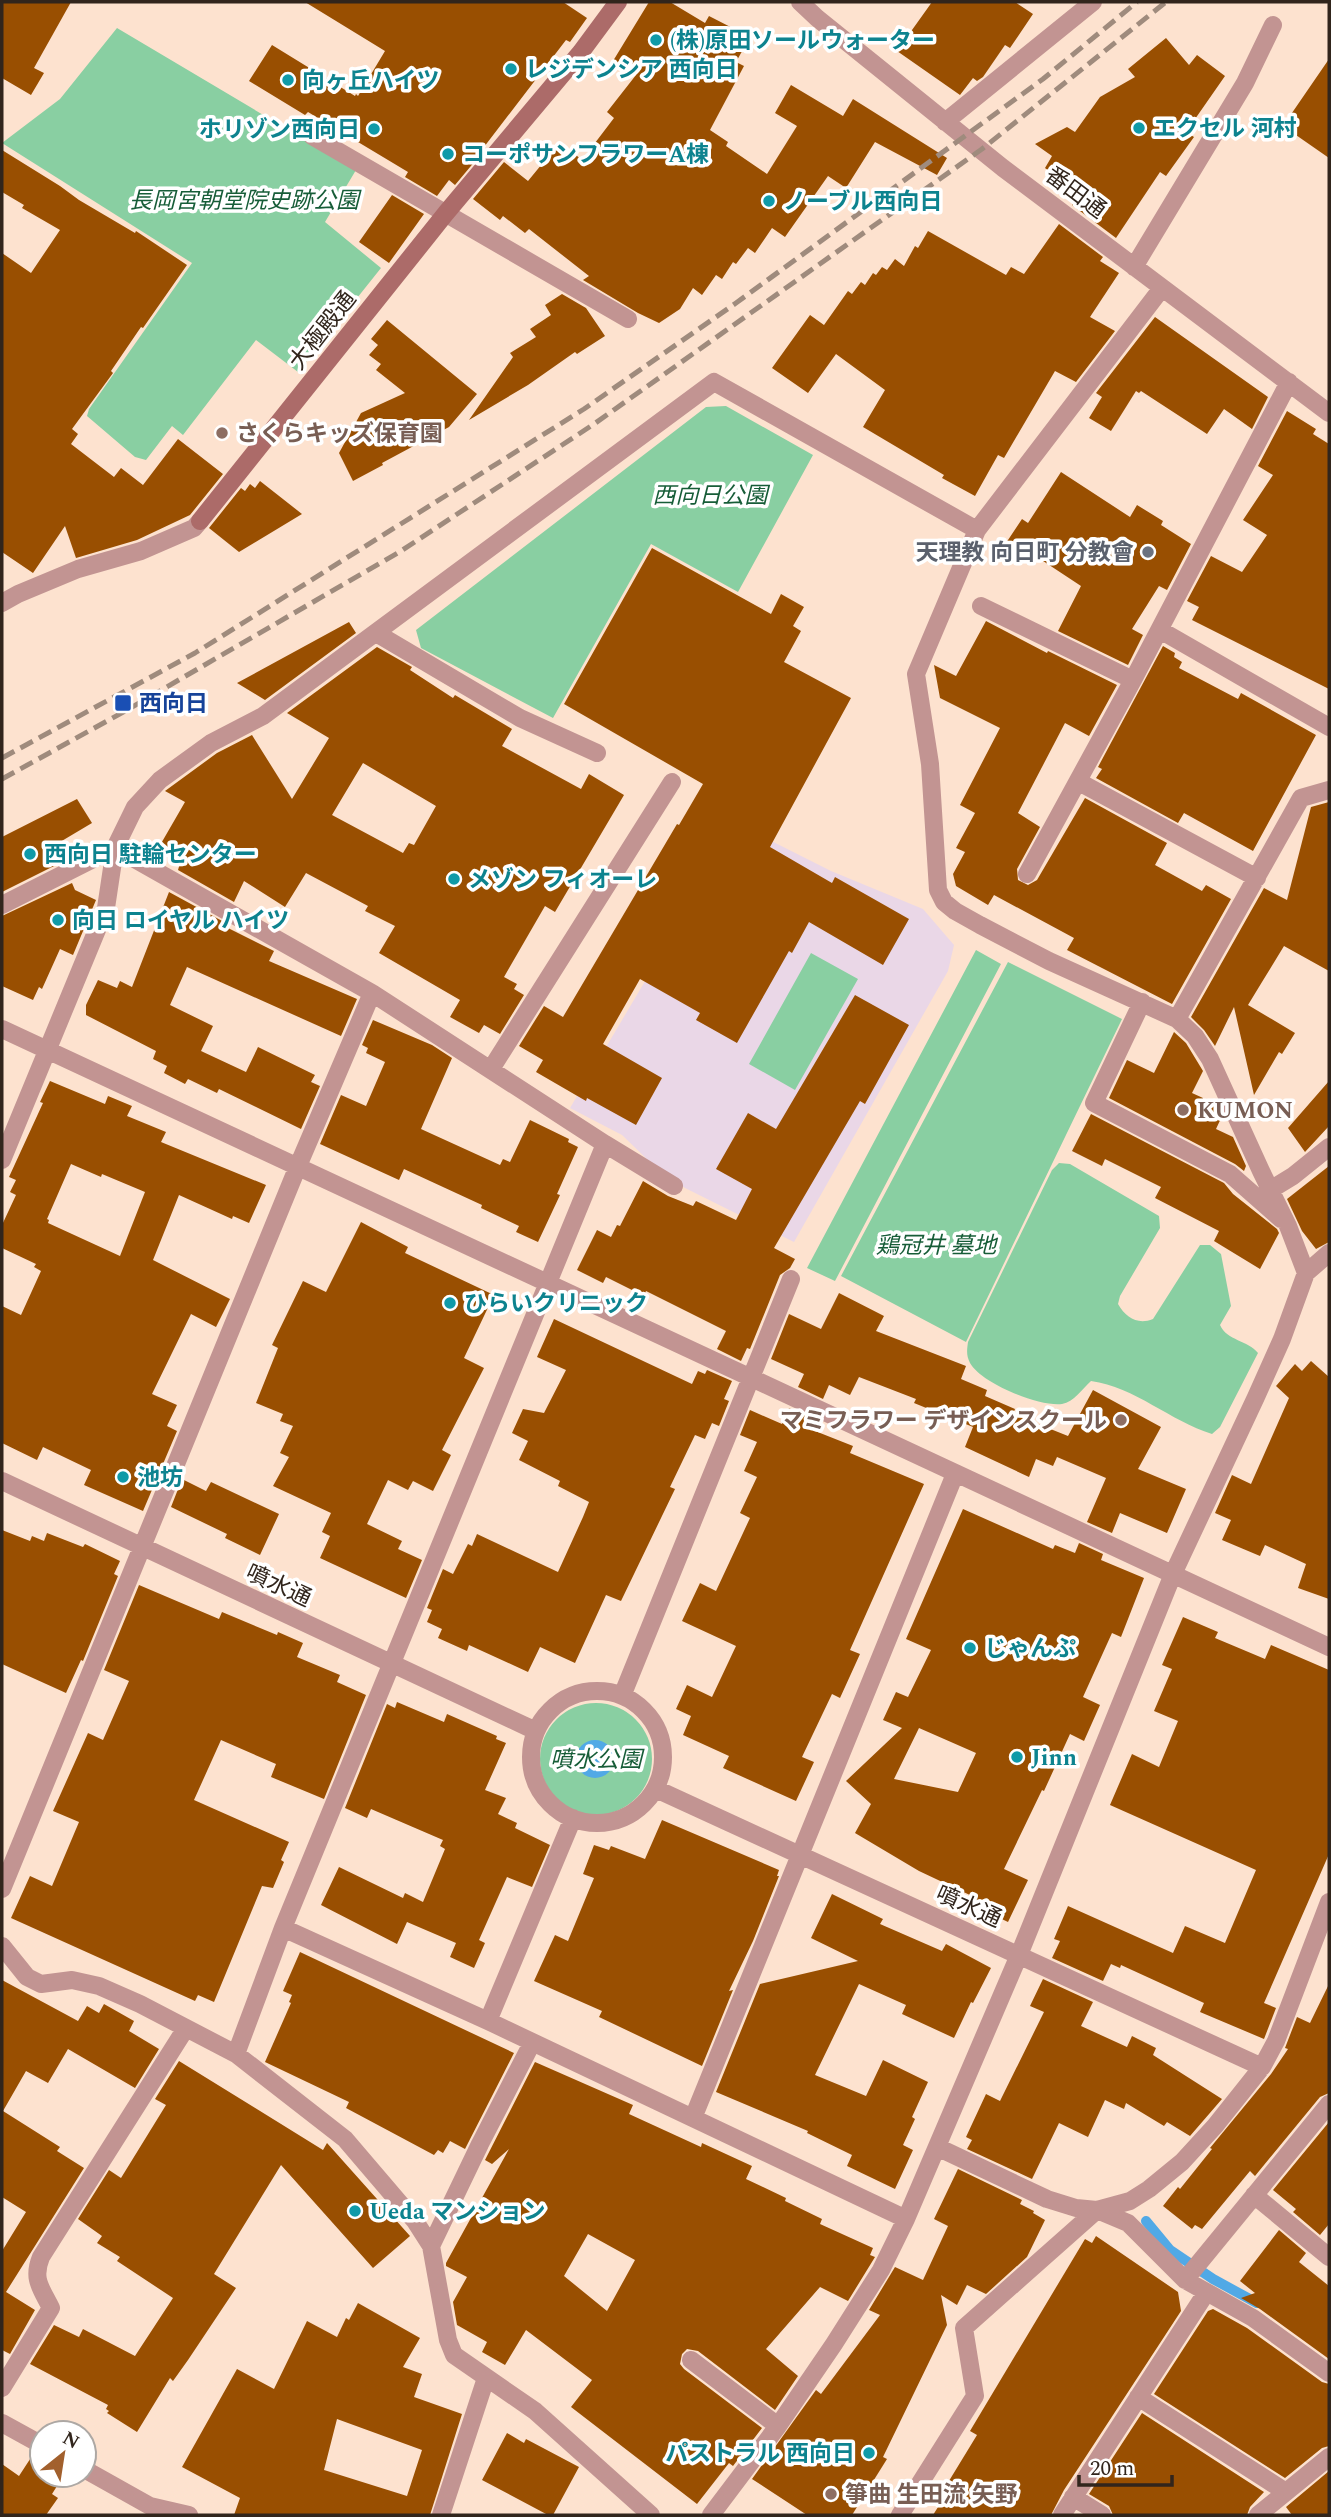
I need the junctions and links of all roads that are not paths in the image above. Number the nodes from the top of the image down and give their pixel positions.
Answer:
1 (618, 2) edge
2 (800, 2) edge
3 (1093, 2) edge
4 (1273, 25) dead end
5 (945, 122) junction
6 (312, 136) dead end
7 (446, 213) junction
8 (1134, 267) junction
9 (1162, 288) junction
10 (628, 319) dead end
11 (1289, 382) junction
12 (1329, 413) edge
13 (200, 521) joint
14 (977, 530) junction
15 (2, 603) edge
16 (981, 606) dead end
17 (1160, 630) junction
18 (376, 633) junction
19 (1133, 680) junction
20 (1329, 727) edge
21 (597, 753) dead end
22 (672, 782) dead end
23 (1079, 782) junction
24 (1329, 790) edge
25 (116, 848) junction
26 (1027, 874) dead end
27 (1257, 878) junction
28 (2, 905) edge
29 (372, 993) junction
30 (1142, 1002) junction
31 (1177, 1019) junction
32 (2, 1029) edge
33 (48, 1050) junction
34 (491, 1069) junction
35 (605, 1144) junction
36 (1329, 1147) edge
37 (2, 1160) edge
38 (298, 1166) junction
39 (674, 1186) dead end
40 (1270, 1190) junction
41 (1288, 1226) junction
42 (1329, 1253) edge
43 (1306, 1273) junction
44 (791, 1279) dead end
45 (548, 1282) junction
46 (752, 1379) junction
47 (955, 1474) junction
48 (2, 1481) edge
49 (142, 1548) junction
50 (1173, 1574) junction
51 (1329, 1647) edge
52 (391, 1664) junction
53 (622, 1696) junction
54 (536, 1731) junction
55 (656, 1789) junction
56 (573, 1818) junction
57 (800, 1856) junction
58 (2, 1889) edge
59 (1329, 1902) edge
60 (283, 1928) junction
61 (2, 1945) edge
62 (1019, 1955) junction
63 (488, 2021) junction
64 (186, 2028) junction
65 (532, 2043) junction
66 (236, 2054) junction
67 (1262, 2067) junction
68 (1329, 2104) edge
69 (693, 2118) junction
70 (937, 2147) junction
71 (1254, 2195) junction
72 (1097, 2210) junction
73 (906, 2219) junction
74 (431, 2246) junction
75 (1329, 2256) edge
76 (1185, 2280) junction
77 (1206, 2293) junction
78 (691, 2360) dead end
79 (1329, 2373) edge
80 (486, 2378) junction
81 (2, 2388) edge
82 (1138, 2397) junction
83 (2, 2423) edge
84 (778, 2426) junction
85 (28, 2437) edge
86 (1329, 2457) edge
87 (98, 2478) edge
88 (1286, 2492) junction
89 (1073, 2497) junction
90 (148, 2511) edge
91 (189, 2515) edge
92 (441, 2515) edge
93 (652, 2515) edge
94 (711, 2515) edge
95 (900, 2515) edge
96 (1062, 2515) edge
97 (1102, 2515) edge
98 (1258, 2515) edge

1 - 7 main road, 大極殿通
2 - 5 street, 番田通
3 - 5 street
4 - 8 street
5 - 8 street, 番田通
6 - 7 street
7 - 10 street
7 - 13 main road, 大極殿通
8 - 9 street, 番田通
9 - 11 street, 番田通
9 - 14 street
11 - 12 street, 番田通
11 - 17 street
13 - 15 street, 大極殿通
14 - 18 street
14 - 30 street
16 - 19 street
17 - 19 street
17 - 20 street
18 - 21 street
18 - 25 street
19 - 23 street
22 - 34 street
23 - 26 street
23 - 27 street
24 - 27 street
25 - 28 street
25 - 29 street
25 - 33 street
27 - 31 street
29 - 34 street
29 - 38 street
30 - 31 street
30 - 41 street
31 - 40 street
32 - 33 street
33 - 37 street
33 - 38 street
34 - 35 street
35 - 39 street
35 - 45 street
36 - 40 street
38 - 45 street
38 - 49 street
40 - 41 street
41 - 43 street
42 - 43 street
43 - 50 street
44 - 46 street
45 - 46 street
45 - 52 street
46 - 47 street
46 - 53 street
47 - 50 street
47 - 57 street
48 - 49 street, 噴水通
49 - 52 street, 噴水通
49 - 58 street
50 - 51 street
50 - 62 street
52 - 54 street, 噴水通
52 - 60 street
53 - 54 street
53 - 55 street
54 - 56 street
55 - 56 street
55 - 57 street, 噴水通
56 - 63 street
57 - 62 street, 噴水通
57 - 69 street
59 - 67 street
60 - 63 street
60 - 66 street
61 - 64 street
62 - 67 street, 噴水通
62 - 70 street
63 - 65 street
64 - 66 street
64 - 81 street
65 - 69 street
65 - 74 street
66 - 74 street
67 - 72 street
68 - 71 street
69 - 73 street
70 - 72 street
70 - 73 street
71 - 75 street
71 - 76 street
72 - 76 street
72 - 95 street
73 - 84 street
74 - 80 street
76 - 77 street
77 - 79 street
77 - 82 street
78 - 84 street
80 - 92 street
80 - 93 street
82 - 88 street
82 - 89 street
83 - 85 street
84 - 94 street
86 - 88 street
87 - 90 street
88 - 98 street
89 - 96 street
89 - 97 street
90 - 91 street

